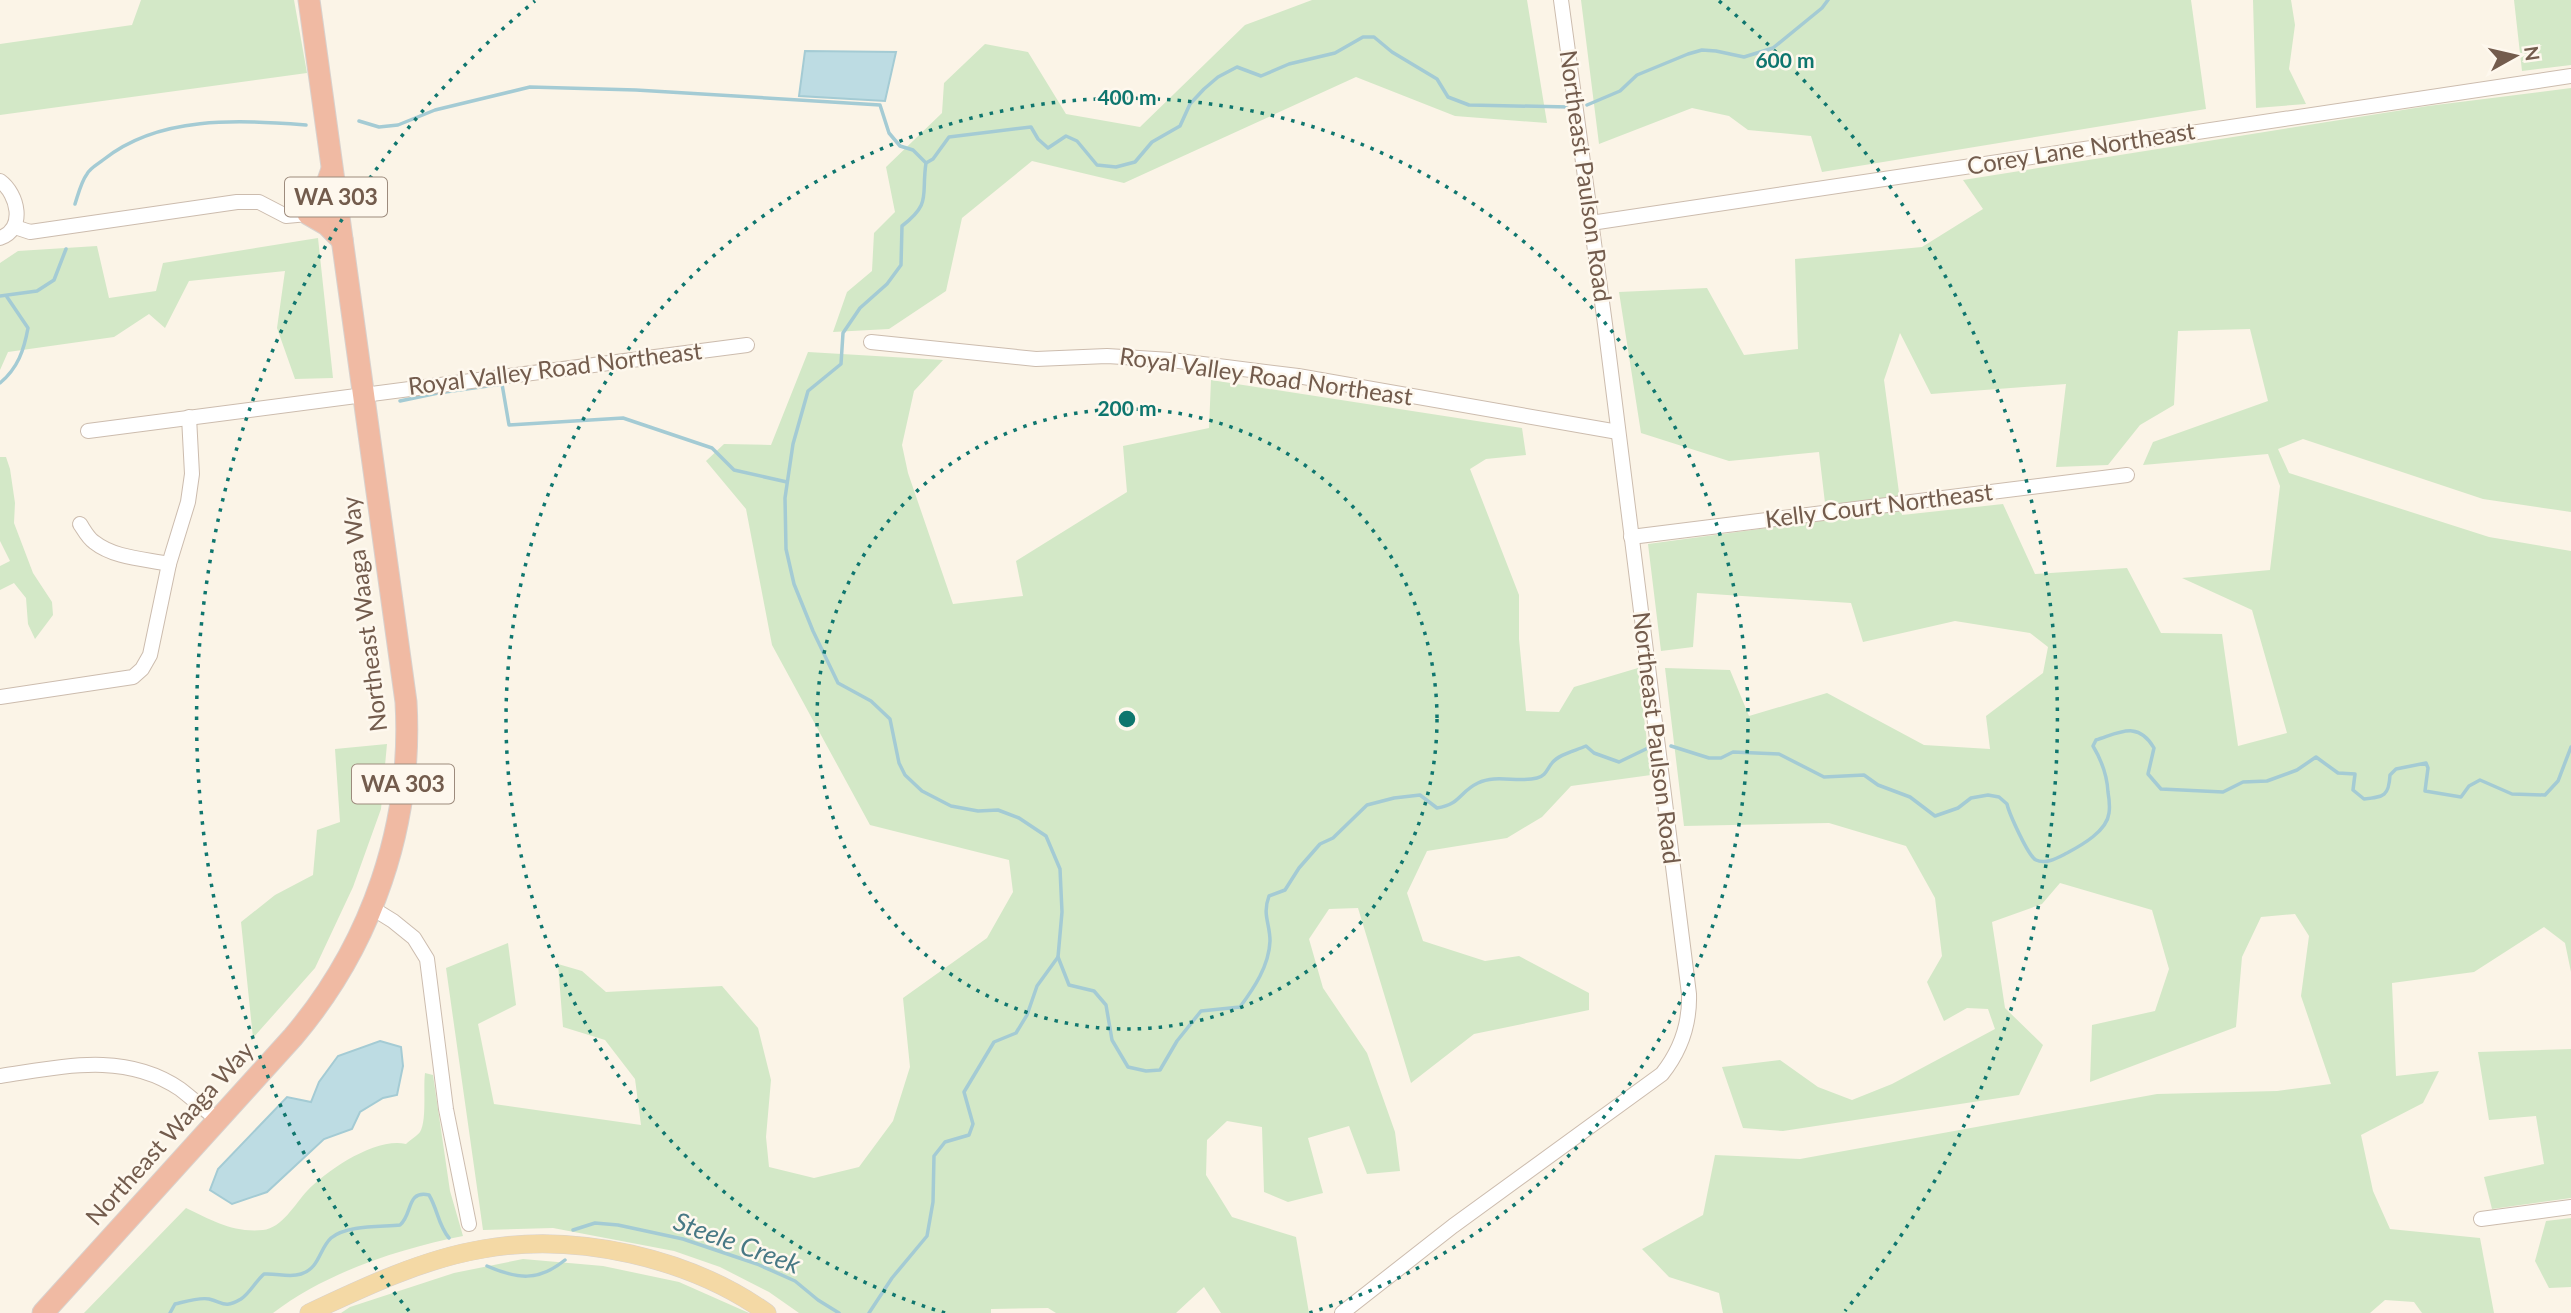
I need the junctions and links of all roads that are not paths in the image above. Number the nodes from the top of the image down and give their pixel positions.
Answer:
1 (309, 0) edge
2 (1561, 0) edge
3 (2571, 76) edge
4 (332, 167) junction
5 (0, 180) edge
6 (308, 214) junction
7 (1591, 223) junction
8 (15, 227) junction
9 (0, 237) edge
10 (342, 240) junction
11 (871, 342) dead end
12 (747, 345) dead end
13 (363, 394) junction
14 (189, 417) junction
15 (88, 431) dead end
16 (1618, 432) junction
17 (2127, 475) dead end
18 (80, 524) dead end
19 (1631, 537) junction
20 (169, 564) junction
21 (0, 697) edge
22 (372, 908) junction
23 (0, 1076) edge
24 (218, 1120) junction
25 (2571, 1207) edge
26 (2481, 1219) dead end
27 (469, 1224) dead end
28 (43, 1313) edge
29 (309, 1313) edge
30 (767, 1313) edge
31 (1342, 1313) edge

1 - 4 highway, Northeast Waaga Way / WA 303
2 - 7 street, Northeast Paulson Road
3 - 7 street, Corey Lane Northeast
4 - 6 highway
4 - 10 highway, Northeast Waaga Way / WA 303
5 - 8 street
6 - 8 street
6 - 10 highway
7 - 16 street, Northeast Paulson Road
8 - 9 street
10 - 13 highway, Northeast Waaga Way / WA 303
11 - 16 street, Royal Valley Road Northeast
12 - 13 street, Royal Valley Road Northeast
13 - 14 street, Royal Valley Road Northeast
13 - 22 highway, Northeast Waaga Way / WA 303
14 - 15 street, Royal Valley Road Northeast
14 - 20 street
16 - 19 street, Northeast Paulson Road
17 - 19 street, Kelly Court Northeast
18 - 20 street
19 - 31 street, Northeast Paulson Road
20 - 21 street
22 - 24 highway, Northeast Waaga Way / WA 303
22 - 27 street
23 - 24 street
24 - 28 highway, Northeast Waaga Way / WA 303
25 - 26 street
29 - 30 main road

